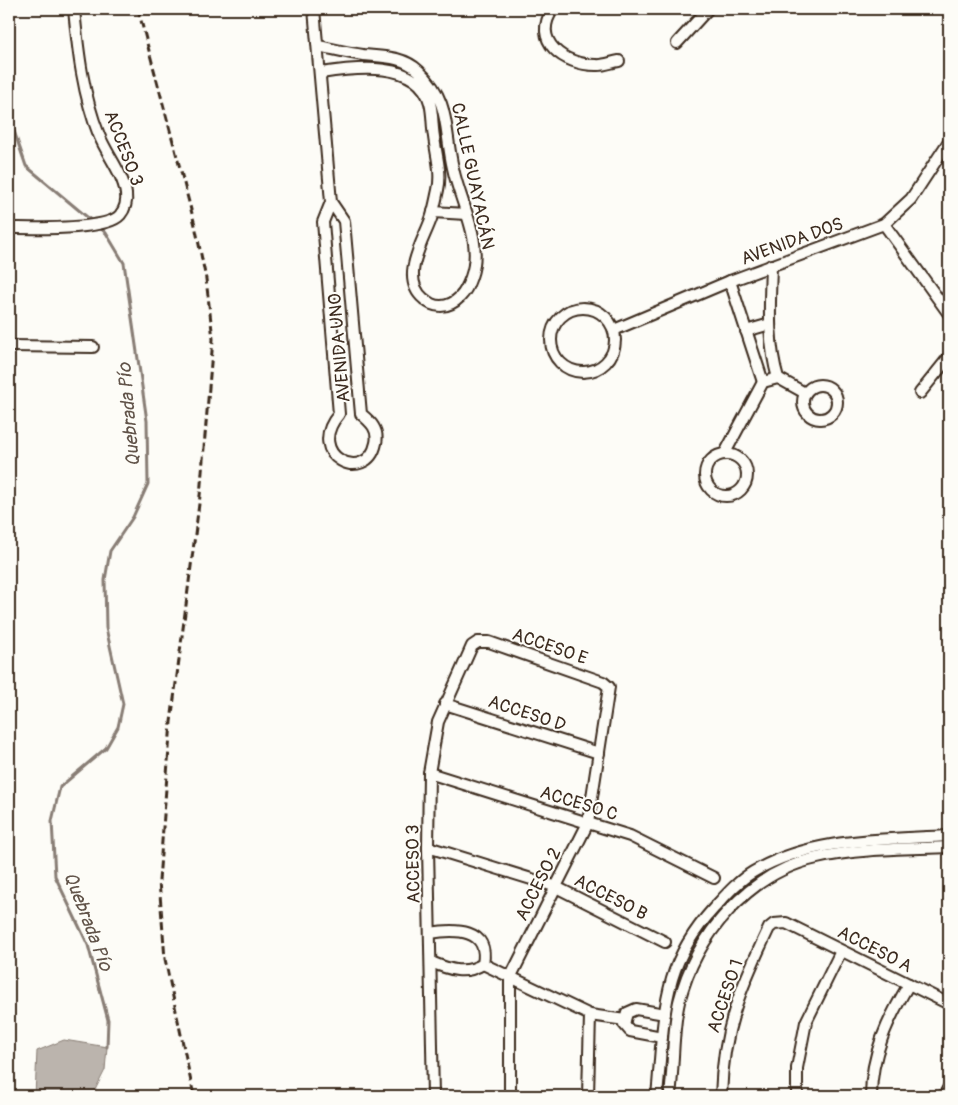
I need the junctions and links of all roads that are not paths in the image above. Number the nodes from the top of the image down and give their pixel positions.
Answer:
1 (74, 9) edge
2 (314, 9) edge
3 (553, 9) edge
4 (708, 9) edge
5 (677, 43) dead end
6 (318, 46) junction
7 (385, 56) junction
8 (619, 61) dead end
9 (384, 70) junction
10 (321, 73) junction
11 (448, 134) junction
12 (433, 135) junction
13 (949, 141) edge
14 (331, 202) junction
15 (432, 212) junction
16 (466, 214) junction
17 (884, 224) junction
18 (9, 228) edge
19 (771, 266) junction
20 (730, 281) junction
21 (949, 314) edge
22 (770, 324) junction
23 (614, 330) junction
24 (746, 331) junction
25 (9, 346) edge
26 (93, 347) dead end
27 (949, 357) edge
28 (778, 378) junction
29 (763, 382) junction
30 (805, 393) dead end
31 (920, 393) dead end
32 (725, 453) junction
33 (478, 642) joint
34 (609, 687) joint
35 (445, 704) junction
36 (599, 753) junction
37 (429, 773) junction
38 (588, 823) junction
39 (949, 836) edge
40 (428, 847) junction
41 (949, 847) edge
42 (714, 878) dead end
43 (554, 886) junction
44 (786, 923) joint
45 (430, 934) junction
46 (665, 942) dead end
47 (841, 951) junction
48 (431, 962) junction
49 (484, 964) junction
50 (510, 978) junction
51 (909, 984) junction
52 (949, 1004) edge
53 (665, 1014) junction
54 (590, 1015) junction
55 (625, 1020) junction
56 (662, 1038) junction
57 (949, 1086) edge
58 (433, 1096) edge
59 (510, 1096) edge
60 (588, 1096) edge
61 (657, 1096) edge
62 (670, 1096) edge
63 (721, 1096) edge
64 (797, 1096) edge
65 (871, 1096) edge
66 (944, 1096) edge

1 - 18 street, ACCESO 3
2 - 6 street, AVENIDA UNO
3 - 8 street
4 - 5 street
6 - 7 street, CALLE GUAYACÁN
6 - 10 street, AVENIDA UNO
7 - 9 street
7 - 11 street, CALLE GUAYACÁN
9 - 10 street, CALLE GUAYACÁN
9 - 12 street, CALLE GUAYACÁN
10 - 14 street, AVENIDA UNO
11 - 12 street
11 - 16 street, CALLE GUAYACÁN
12 - 15 street, CALLE GUAYACÁN
13 - 17 street, AVENIDA DOS
14 - 14 street, AVENIDA UNO
15 - 16 street
15 - 16 street, CALLE GUAYACÁN
17 - 19 street, AVENIDA DOS
17 - 21 street
19 - 20 street, AVENIDA DOS
19 - 22 street
20 - 23 street, AVENIDA DOS
20 - 24 street
22 - 24 street
22 - 28 street
23 - 23 street
24 - 29 street
25 - 26 street
27 - 31 street
28 - 29 street
28 - 30 street
29 - 32 street
32 - 32 street
33 - 34 street, ACCESO E
33 - 35 street, ACCESO 3
34 - 36 street, ACCESO 2
35 - 36 street, ACCESO D
35 - 37 street, ACCESO 3
36 - 38 street, ACCESO 2
37 - 38 street, ACCESO C
37 - 40 street, ACCESO 3
38 - 42 street, ACCESO C
38 - 43 street, ACCESO 2
39 - 53 street
40 - 43 street, ACCESO B
40 - 45 street, ACCESO 3
41 - 62 street
43 - 46 street, ACCESO B
43 - 50 street, ACCESO 2
44 - 47 street, ACCESO A
44 - 63 street, ACCESO 1
45 - 48 street, ACCESO 3
45 - 49 street
47 - 51 street, ACCESO A
47 - 64 street
48 - 49 street
48 - 58 street, ACCESO 3
49 - 50 street
50 - 54 street
50 - 59 street, ACCESO 2
51 - 52 street, ACCESO A
51 - 65 street
53 - 55 street
53 - 56 street
54 - 55 street
54 - 60 street
55 - 56 street
56 - 61 street
57 - 66 street

